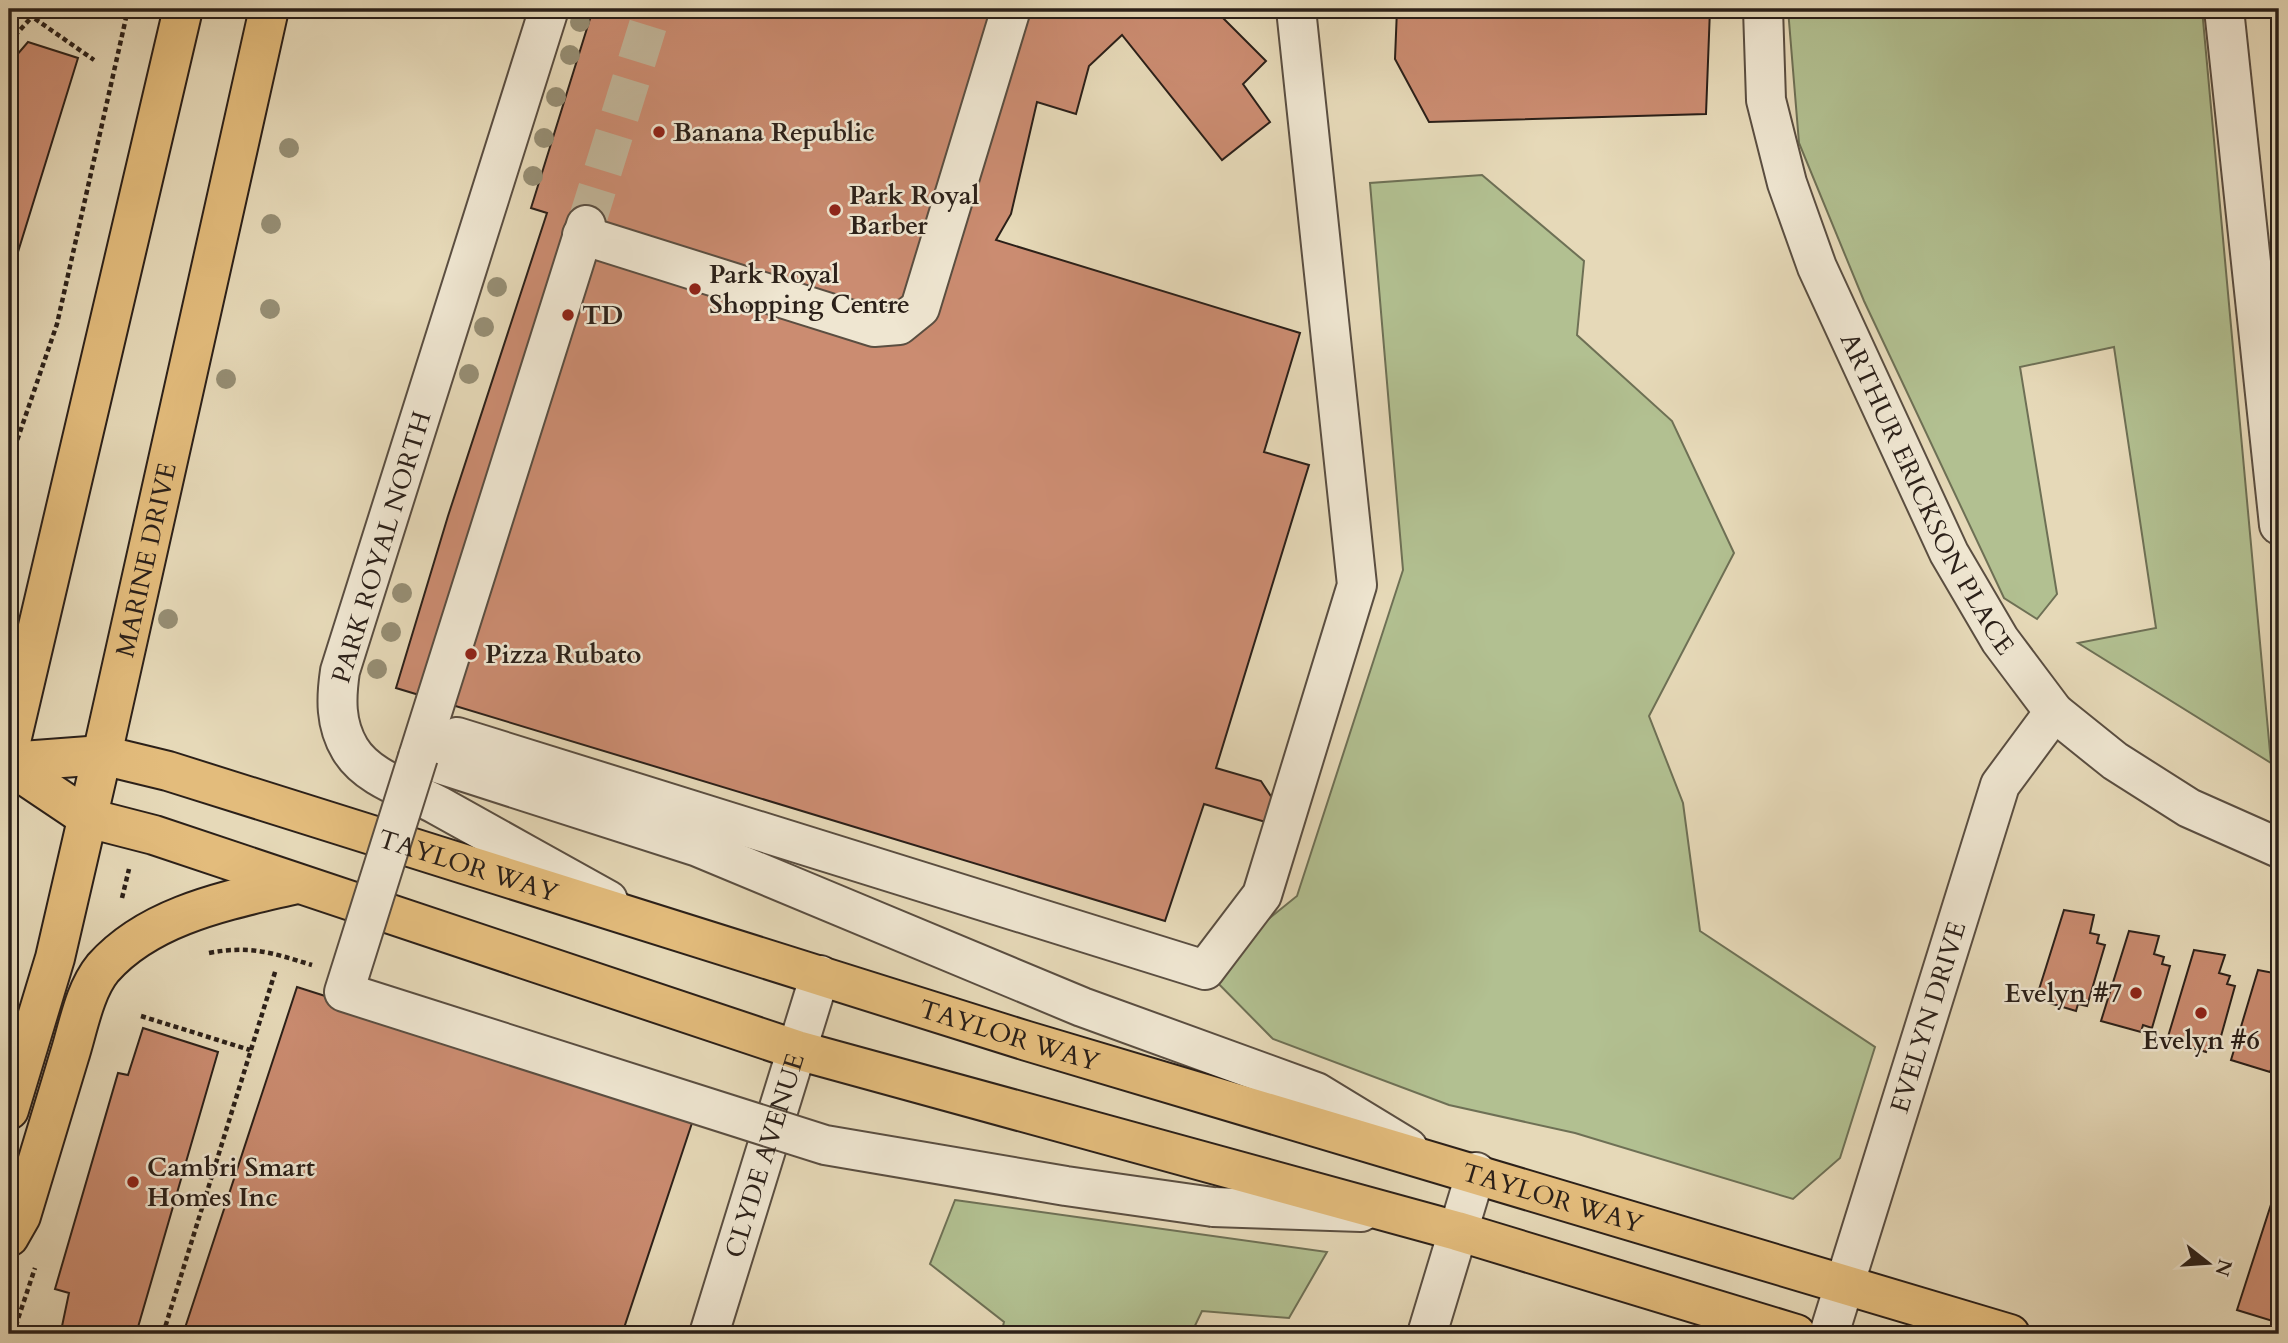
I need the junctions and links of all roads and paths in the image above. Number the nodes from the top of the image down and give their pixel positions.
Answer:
1 (21, 9) edge
2 (38, 9) edge
3 (128, 9) edge
4 (183, 9) edge
5 (269, 9) edge
6 (549, 9) edge
7 (1012, 9) edge
8 (1296, 9) edge
9 (1763, 9) edge
10 (2224, 9) edge
11 (31, 17) junction
12 (9, 42) edge
13 (94, 60) dead end
14 (9, 464) edge
15 (2279, 525) edge
16 (2054, 712) junction
17 (457, 737) dead end
18 (9, 750) edge
19 (102, 755) junction
20 (418, 757) junction
21 (9, 763) edge
22 (88, 818) junction
23 (2279, 848) edge
24 (131, 855) dead end
25 (296, 884) junction
26 (121, 904) dead end
27 (654, 926) junction
28 (203, 954) dead end
29 (314, 965) dead end
30 (276, 969) dead end
31 (820, 975) junction
32 (141, 1016) dead end
33 (250, 1050) junction
34 (797, 1050) junction
35 (9, 1110) edge
36 (1427, 1160) junction
37 (1476, 1172) junction
38 (1396, 1214) junction
39 (1457, 1231) junction
40 (9, 1237) edge
41 (1844, 1283) junction
42 (163, 1334) edge
43 (709, 1334) edge
44 (1427, 1334) edge
45 (1796, 1334) edge
46 (1829, 1334) edge
47 (2008, 1334) edge

1 - 11 path
2 - 11 path
3 - 14 path
4 - 18 main road
5 - 19 main road, MARINE DRIVE
6 - 27 street, PARK ROYAL NORTH
7 - 20 street
8 - 17 street
9 - 16 street, ARTHUR ERICKSON PLACE
10 - 15 street
11 - 12 path
11 - 13 path
16 - 23 street, ARTHUR ERICKSON PLACE
16 - 41 street, EVELYN DRIVE
19 - 21 main road, TAYLOR WAY
19 - 22 main road, MARINE DRIVE
19 - 27 main road, TAYLOR WAY
20 - 36 street
20 - 38 street, bridge
21 - 22 main road, TAYLOR WAY
22 - 25 main road, TAYLOR WAY
22 - 35 main road, MARINE DRIVE
24 - 26 path
25 - 34 main road, TAYLOR WAY
25 - 40 main road
27 - 31 main road, TAYLOR WAY
28 - 29 path
30 - 33 path
31 - 34 street, CLYDE AVENUE
31 - 36 main road, TAYLOR WAY
32 - 33 path
33 - 42 path
34 - 38 main road, TAYLOR WAY
34 - 43 street, CLYDE AVENUE
36 - 37 main road, TAYLOR WAY
37 - 39 street
37 - 41 main road, TAYLOR WAY
38 - 39 main road, TAYLOR WAY
39 - 44 street
39 - 45 main road, TAYLOR WAY
41 - 46 street, EVELYN DRIVE
41 - 47 main road, TAYLOR WAY

